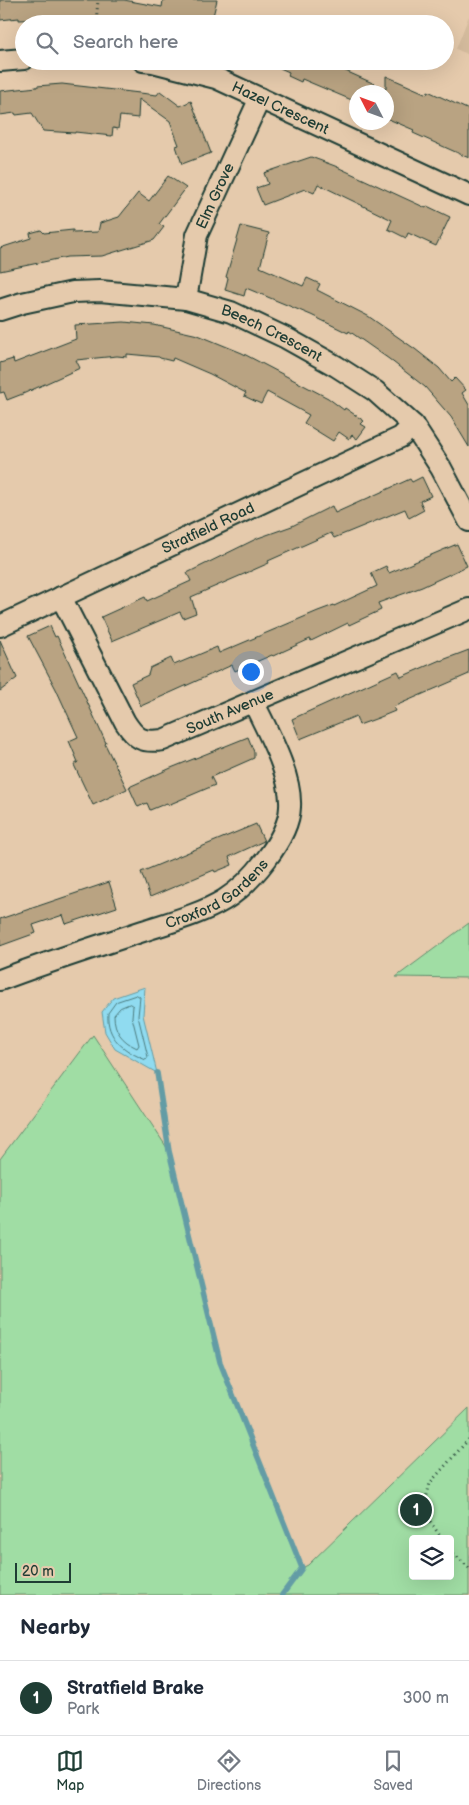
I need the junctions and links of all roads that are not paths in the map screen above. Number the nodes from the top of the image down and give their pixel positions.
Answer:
1 (15, 60) edge
2 (0, 61) edge
3 (185, 70) edge
4 (260, 98) junction
5 (469, 195) edge
6 (186, 299) junction
7 (0, 310) edge
8 (413, 425) junction
9 (469, 521) edge
10 (61, 597) junction
11 (469, 609) edge
12 (0, 626) edge
13 (253, 701) junction
14 (0, 980) edge

1 - 2 street
3 - 4 street, Hazel Crescent
4 - 5 street, Hazel Crescent
4 - 6 street, Elm Grove
6 - 7 street, Beech Crescent
6 - 8 street, Beech Crescent
8 - 9 street, Beech Crescent
8 - 10 street, Stratfield Road
10 - 12 street, Stratfield Road
10 - 13 street, South Avenue
11 - 13 street, South Avenue
13 - 14 street, Croxford Gardens

